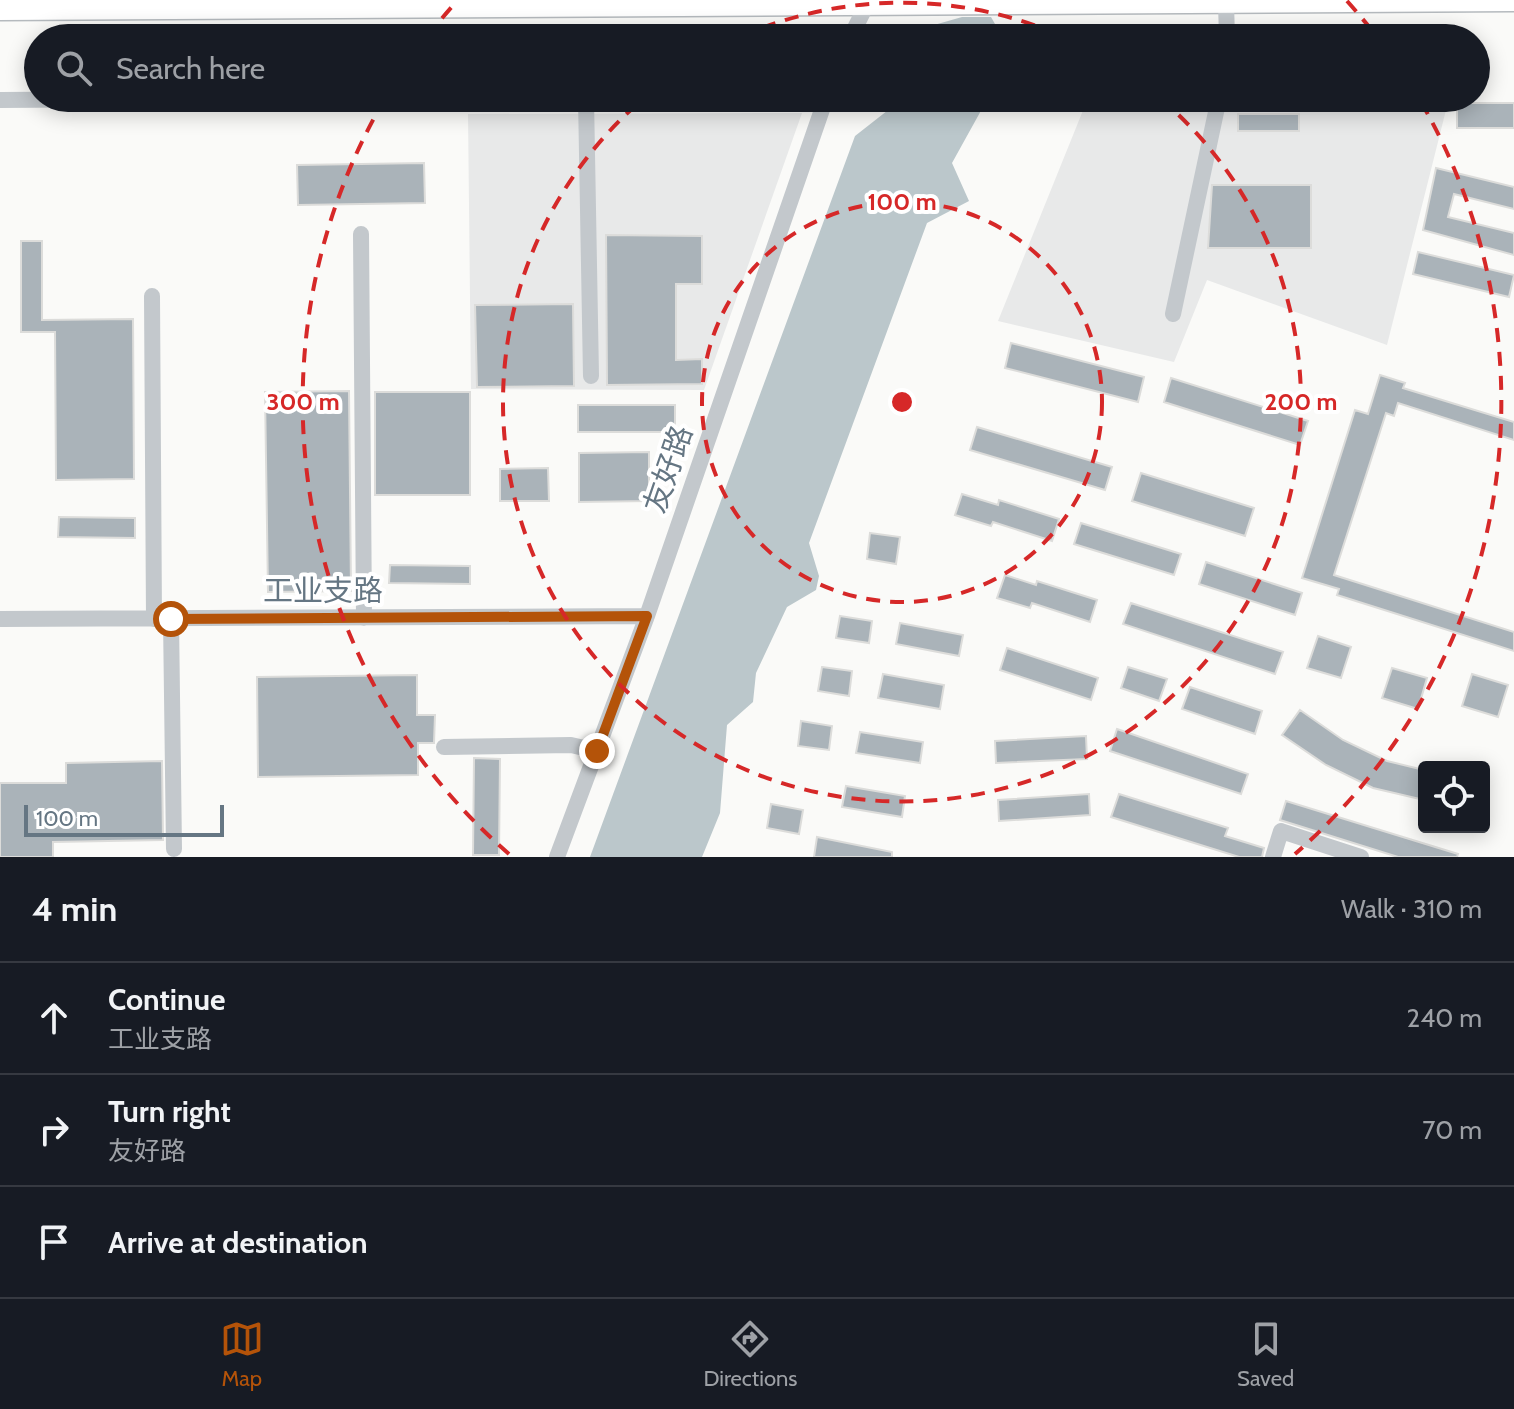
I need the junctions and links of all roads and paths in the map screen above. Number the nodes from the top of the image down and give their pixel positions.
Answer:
1 (1514, 1) edge
2 (864, 3) edge
3 (1226, 3) junction
4 (0, 10) edge
5 (856, 24) edge
6 (1227, 24) edge
7 (0, 100) edge
8 (24, 100) edge
9 (586, 112) edge
10 (821, 112) edge
11 (1216, 112) edge
12 (361, 234) dead end
13 (152, 296) dead end
14 (1173, 314) dead end
15 (591, 376) dead end
16 (647, 616) junction
17 (364, 618) junction
18 (0, 619) edge
19 (163, 619) junction
20 (444, 747) dead end
21 (597, 751) junction
22 (174, 849) dead end
23 (557, 857) edge
24 (1273, 857) edge
25 (1361, 857) edge

1 - 3 main road
2 - 3 main road
2 - 4 main road
2 - 5 street
3 - 6 street
7 - 8 street
9 - 15 street
10 - 16 street, 友好路
11 - 14 street
12 - 17 street
13 - 19 street
16 - 17 street, 工业支路
16 - 21 street, 友好路
17 - 19 street, 工业支路
18 - 19 street, 工业支路
19 - 22 street
20 - 21 street
21 - 23 street, 友好路
24 - 25 street

